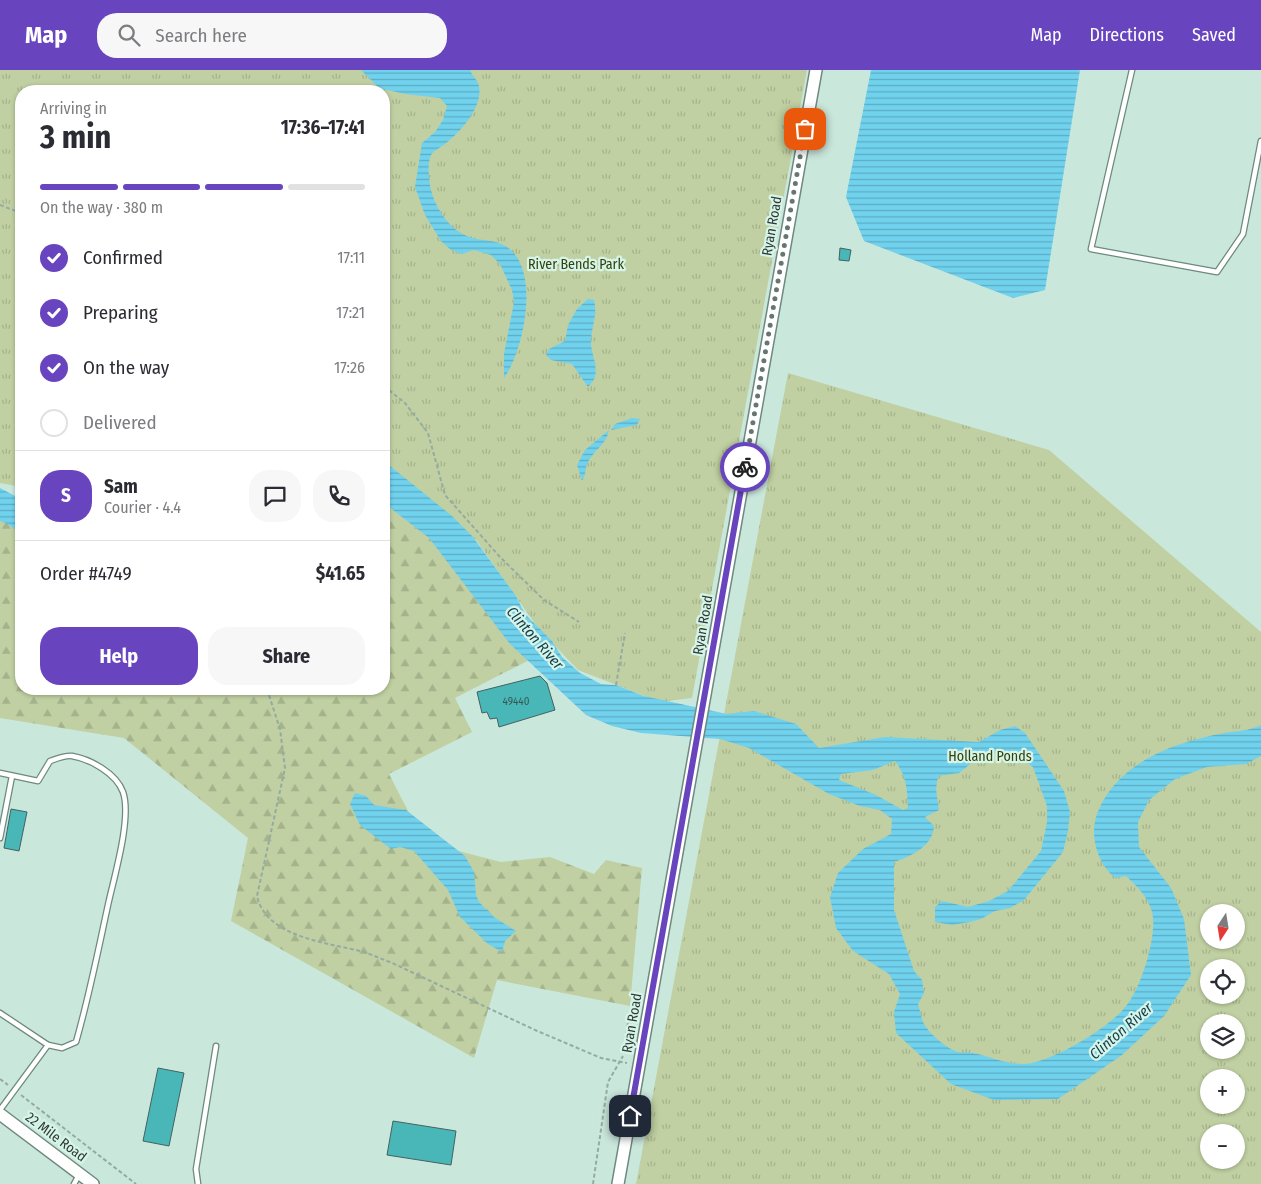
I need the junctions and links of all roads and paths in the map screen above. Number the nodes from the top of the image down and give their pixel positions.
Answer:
1 (816, 70) edge
2 (1132, 70) edge
3 (1261, 140) edge
4 (0, 206) edge
5 (15, 211) edge
6 (390, 391) edge
7 (579, 622) dead end
8 (625, 633) dead end
9 (616, 685) dead end
10 (269, 695) edge
11 (0, 773) edge
12 (12, 776) junction
13 (0, 838) edge
14 (0, 1012) edge
15 (628, 1023) dead end
16 (625, 1040) dead end
17 (48, 1045) junction
18 (216, 1046) dead end
19 (623, 1056) dead end
20 (620, 1061) junction
21 (640, 1065) junction
22 (0, 1079) edge
23 (14, 1090) junction
24 (0, 1110) edge
25 (0, 1114) edge
26 (77, 1179) edge
27 (93, 1184) edge
28 (136, 1184) edge
29 (198, 1184) edge
30 (593, 1184) edge
31 (618, 1184) edge

1 - 21 street, Ryan Road
2 - 3 lane
4 - 5 path
6 - 7 path
8 - 9 path
10 - 20 path
11 - 12 lane
12 - 13 lane
12 - 17 lane
14 - 17 lane
15 - 16 path
17 - 23 lane
18 - 29 lane
19 - 20 path
20 - 21 path
20 - 30 path
21 - 31 street, Ryan Road
22 - 23 path
23 - 24 lane
23 - 28 path
25 - 26 street, 22 Mile Road
26 - 27 street, 22 Mile Road

